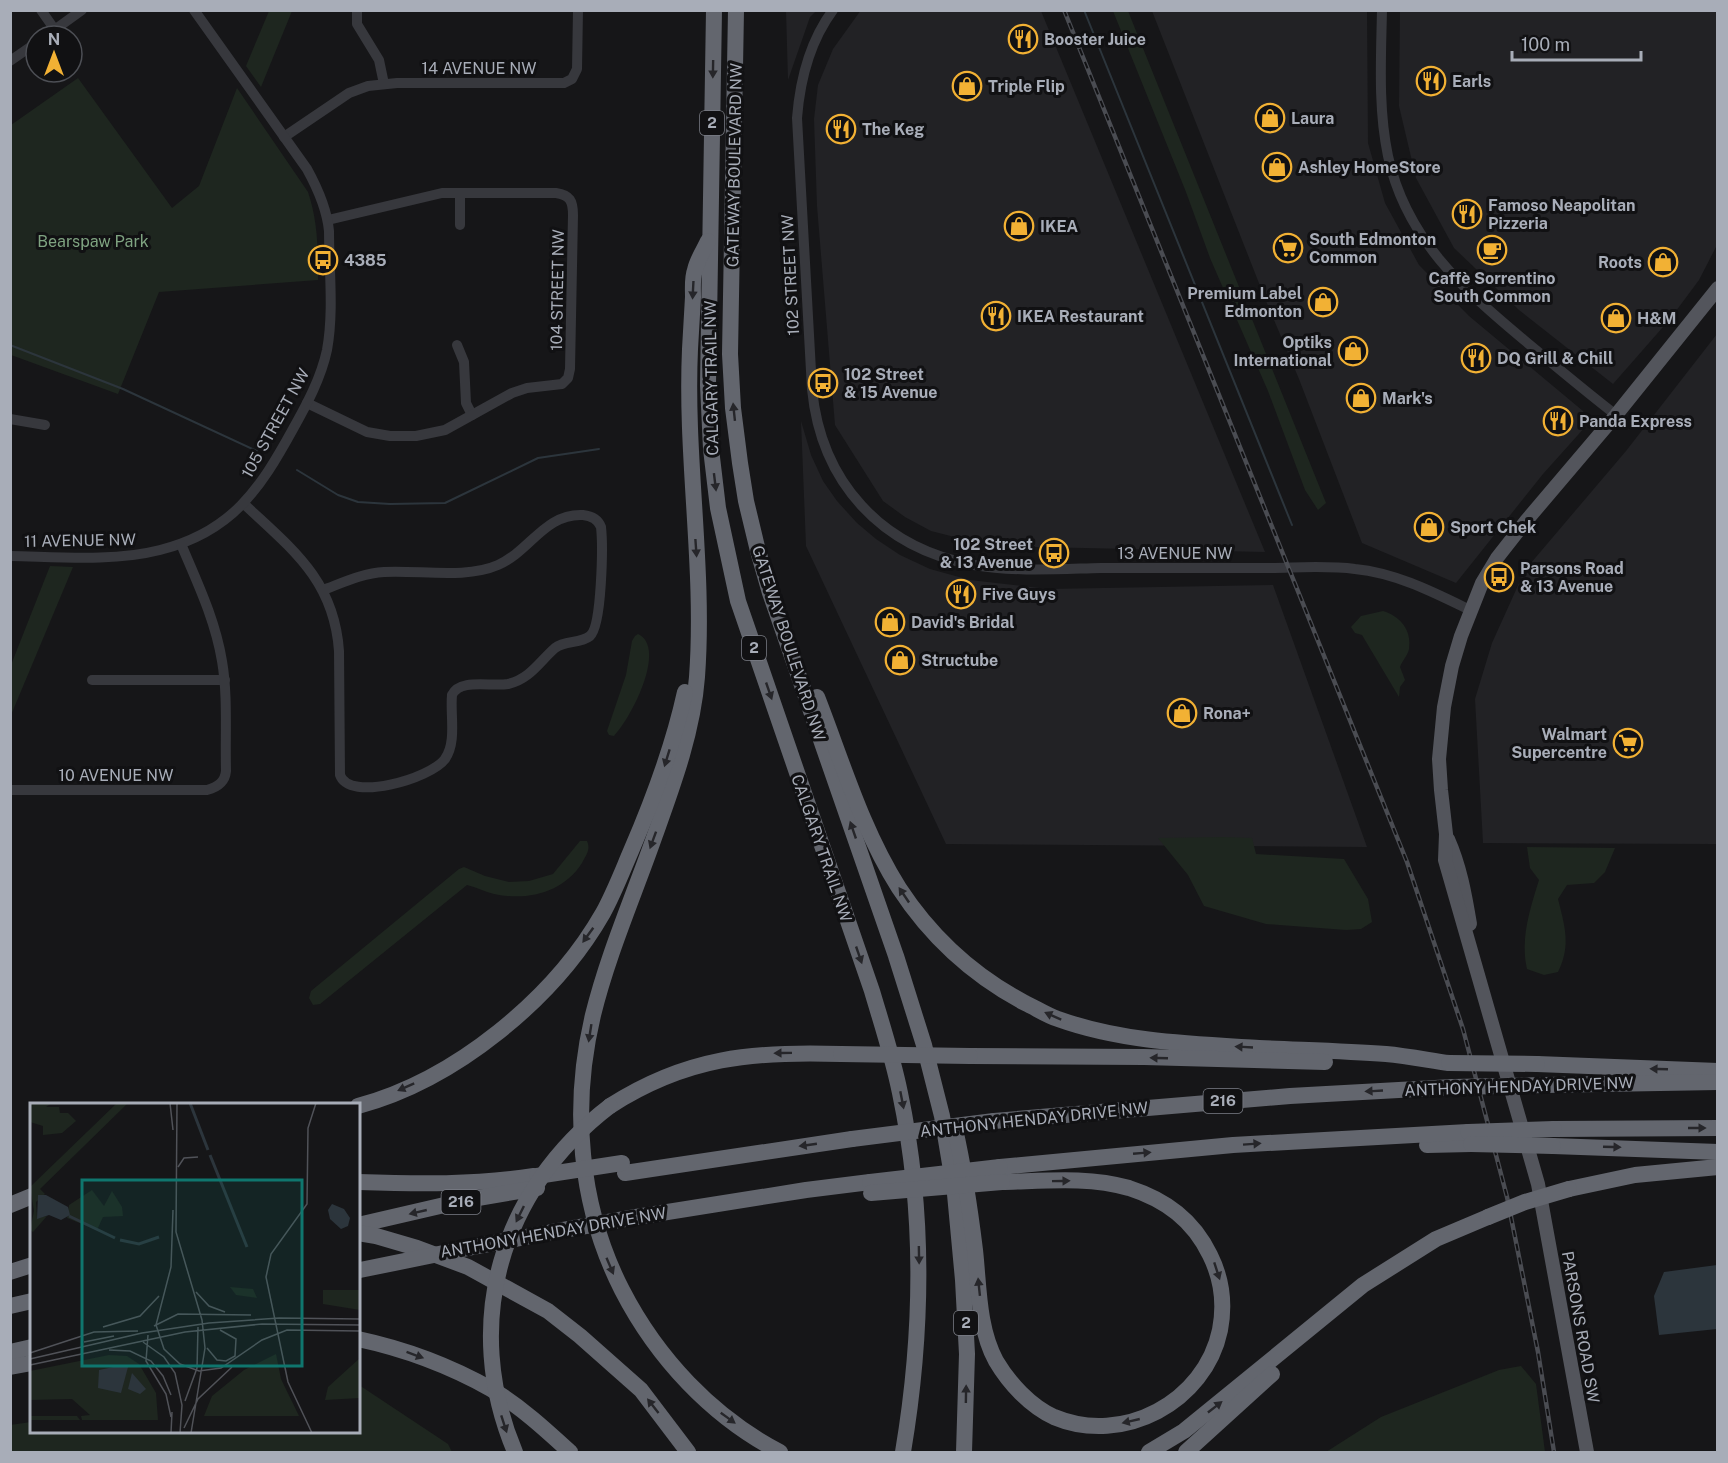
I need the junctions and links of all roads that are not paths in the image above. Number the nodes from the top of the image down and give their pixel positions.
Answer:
1 (41, 10) edge
2 (82, 10) edge
3 (194, 10) edge
4 (357, 10) edge
5 (578, 10) edge
6 (714, 10) edge
7 (736, 10) edge
8 (744, 10) edge
9 (833, 10) edge
10 (1382, 10) edge
11 (46, 24) edge
12 (63, 24) edge
13 (24, 51) edge
14 (735, 56) junction
15 (10, 61) edge
16 (384, 84) junction
17 (284, 137) junction
18 (460, 193) junction
19 (328, 220) junction
20 (460, 225) dead end
21 (711, 235) junction
22 (1718, 288) edge
23 (457, 345) dead end
24 (307, 403) junction
25 (472, 415) junction
26 (1616, 415) junction
27 (10, 419) edge
28 (45, 425) dead end
29 (244, 504) junction
30 (881, 525) joint
31 (181, 544) junction
32 (10, 556) edge
33 (322, 590) junction
34 (770, 593) junction
35 (1470, 610) junction
36 (698, 640) junction
37 (92, 680) dead end
38 (225, 680) junction
39 (10, 790) edge
40 (896, 956) junction
41 (1449, 1063) junction
42 (1718, 1071) edge
43 (1718, 1082) edge
44 (360, 1105) edge
45 (1718, 1128) edge
46 (1554, 1138) junction
47 (1718, 1152) edge
48 (1718, 1167) edge
49 (1001, 1175) junction
50 (360, 1182) edge
51 (535, 1182) junction
52 (30, 1197) edge
53 (10, 1205) edge
54 (30, 1208) edge
55 (10, 1215) edge
56 (360, 1225) edge
57 (1463, 1229) junction
58 (360, 1233) edge
59 (30, 1266) edge
60 (360, 1270) edge
61 (10, 1272) edge
62 (30, 1301) edge
63 (10, 1306) edge
64 (360, 1340) edge
65 (30, 1347) edge
66 (10, 1352) edge
67 (30, 1363) edge
68 (10, 1367) edge
69 (515, 1452) edge
70 (570, 1452) edge
71 (688, 1452) edge
72 (780, 1452) edge
73 (903, 1452) edge
74 (964, 1452) edge
75 (1149, 1452) edge
76 (1186, 1452) edge
77 (1587, 1452) edge

1 - 11 street
2 - 12 street
3 - 17 street, 105 STREET NW
4 - 16 street
5 - 16 street, 14 AVENUE NW
6 -> 21 highway, CALGARY TRAIL NW / 2
7 - 14 highway, GATEWAY BOULEVARD NW / 2
8 - 14 highway
9 - 30 street, 102 STREET NW
10 - 26 street
13 - 15 street
34 -> 14 highway, GATEWAY BOULEVARD NW / 2
16 - 17 street, 14 AVENUE NW
17 - 19 street, 105 STREET NW
18 - 19 street
18 - 20 street
18 - 25 street, 104 STREET NW
19 - 24 street, 105 STREET NW
21 -> 36 highway
21 -> 73 highway, CALGARY TRAIL NW / 2
22 - 26 main road, PARSONS ROAD SW
23 - 25 street
24 - 25 street
24 - 29 street, 105 STREET NW
26 - 35 main road, PARSONS ROAD SW
27 - 28 street
29 - 31 street, 11 AVENUE NW
29 - 33 street, 105 STREET NW
30 - 35 street, 13 AVENUE NW
31 - 32 street, 11 AVENUE NW
31 - 38 street
33 - 33 street, 105 STREET NW
40 -> 34 highway, GATEWAY BOULEVARD NW / 2
41 -> 34 highway
35 - 77 main road, PARSONS ROAD SW
36 -> 44 highway
36 -> 72 highway
37 - 38 street
38 - 39 street, 10 AVENUE NW
49 -> 40 highway
74 -> 40 highway, GATEWAY BOULEVARD NW / 2
42 -> 41 highway, bridge
41 -> 69 highway, bridge
43 -> 51 highway, ANTHONY HENDAY DRIVE NW / 216, bridge
46 -> 45 highway
46 -> 47 highway
49 -> 46 highway, bridge
48 - 57 highway, bridge
49 - 60 highway, ANTHONY HENDAY DRIVE NW, bridge
50 - 51 highway
51 -> 56 highway, ANTHONY HENDAY DRIVE NW / 216
52 - 53 highway
54 - 55 highway
75 -> 57 highway
57 - 76 highway
71 -> 58 highway
59 - 61 highway
62 - 63 highway
64 -> 70 highway
65 - 66 highway
67 - 68 highway

